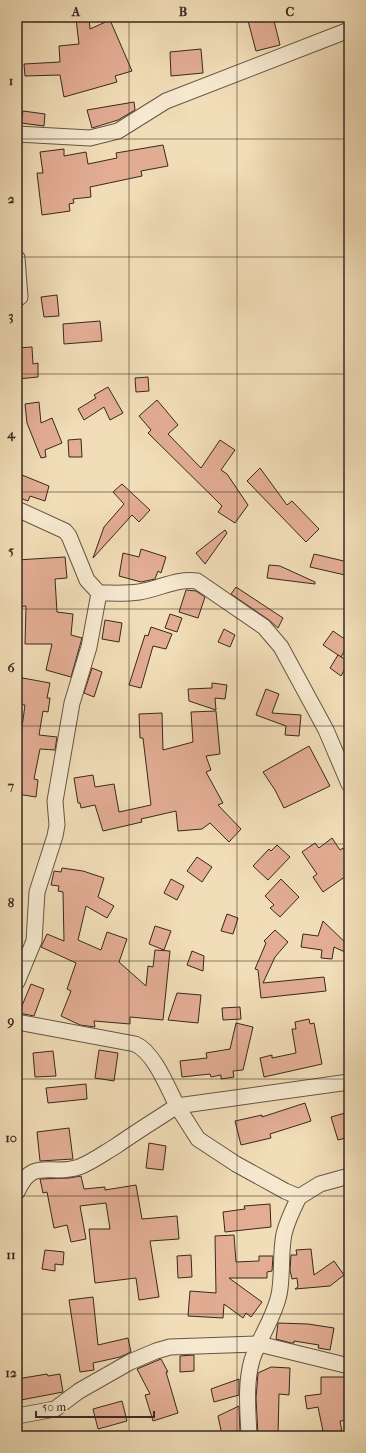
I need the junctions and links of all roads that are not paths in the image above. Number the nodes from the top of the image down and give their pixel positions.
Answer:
1 (349, 30) edge
2 (17, 134) edge
3 (17, 258) edge
4 (20, 297) dead end
5 (17, 509) edge
6 (99, 593) junction
7 (349, 784) edge
8 (17, 982) edge
9 (17, 1022) edge
10 (349, 1082) edge
11 (177, 1106) junction
12 (349, 1176) edge
13 (17, 1192) edge
14 (299, 1197) junction
15 (259, 1344) junction
16 (349, 1366) edge
17 (17, 1416) edge
18 (249, 1436) edge

1 - 2 street
3 - 4 street
5 - 6 street
6 - 7 street
6 - 8 street
9 - 11 street
10 - 11 street
11 - 13 street
11 - 14 street
12 - 14 street
14 - 15 street
15 - 16 street
15 - 17 street
15 - 18 street

